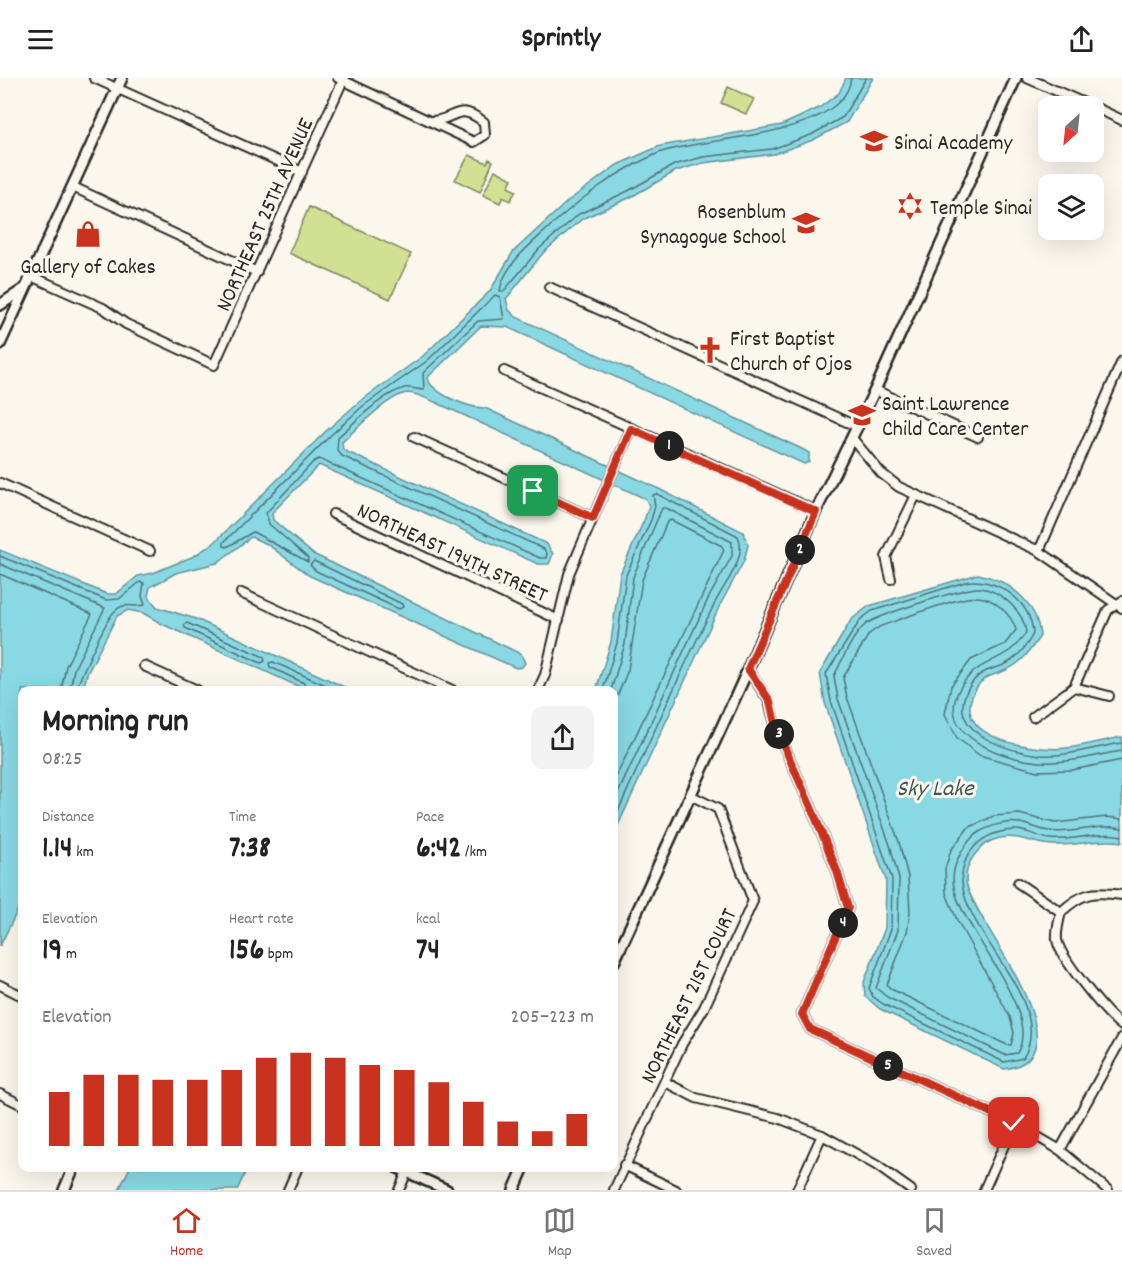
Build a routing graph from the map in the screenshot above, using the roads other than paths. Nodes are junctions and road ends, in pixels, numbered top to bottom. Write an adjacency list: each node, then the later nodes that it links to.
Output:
1 (94, 78): 6 (street)
2 (122, 78): 6 (street)
3 (1016, 78): 21 (street)
4 (1027, 78): 7 (street)
5 (342, 79): 10 (street); 11 (street, NORTHEAST 25TH AVENUE)
6 (117, 89): 11 (street); 12 (street)
7 (1067, 96)
8 (1104, 112): 9 (street)
9 (1122, 120)
10 (432, 121): 10 (street)
11 (302, 172): 13 (street, NORTHEAST 25TH AVENUE)
12 (73, 187): 13 (street); 14 (street)
13 (257, 272): 14 (street, NORTHEAST 25TH AVENUE)
14 (31, 276): 15 (street)
15 (26, 287): 17 (street); 18 (street)
16 (549, 287): 22 (street)
17 (0, 304)
18 (0, 344)
19 (1122, 361): 33 (street)
20 (504, 371): 23 (street)
21 (875, 390): 22 (street); 25 (street)
22 (858, 427): 26 (street)
23 (631, 429): 29 (street); 31 (street)
24 (414, 437): 31 (street)
25 (978, 437)
26 (852, 438): 28 (street); 29 (street)
27 (0, 483): 32 (street)
28 (916, 495): 33 (street); 34 (street)
29 (816, 512): 39 (street)
30 (333, 514): 37 (street, NORTHEAST 194TH STREET)
31 (593, 518): 37 (street)
32 (150, 551)
33 (1039, 551): 36 (street)
34 (891, 579)
35 (241, 593): 41 (street)
36 (1120, 604): 43 (street)
37 (559, 620): 42 (street)
38 (144, 666): 40 (street)
39 (748, 669): 46 (street); 58 (street)
40 (188, 686)
41 (443, 686)
42 (540, 686)
43 (1074, 687): 44 (street); 45 (street)
44 (1109, 696)
45 (1033, 717)
46 (690, 795): 50 (street); 55 (street, NORTHEAST 21ST COURT)
47 (1018, 883): 49 (street)
48 (1122, 895): 49 (street)
49 (1061, 912): 53 (street)
50 (618, 953)
51 (0, 985): 52 (street)
52 (18, 994)
53 (1122, 1026)
54 (1122, 1038): 60 (street)
55 (665, 1082): 59 (street); 61 (street, NORTHEAST 21ST COURT)
56 (0, 1094): 57 (street)
57 (18, 1102)
58 (1014, 1123): 60 (street); 75 (street)
59 (822, 1135): 73 (street); 74 (street)
60 (1060, 1150): 76 (street)
61 (624, 1166): 71 (street, NORTHEAST 21ST COURT); 72 (street)
62 (72, 1172): 66 (street)
63 (296, 1172): 67 (street)
64 (407, 1172): 68 (street); 69 (street)
65 (522, 1172): 70 (street)
66 (64, 1190)
67 (288, 1190)
68 (399, 1190)
69 (447, 1190)
70 (514, 1190)
71 (614, 1190)
72 (676, 1190)
73 (797, 1190)
74 (911, 1190)
75 (984, 1190)
76 (1108, 1190)

